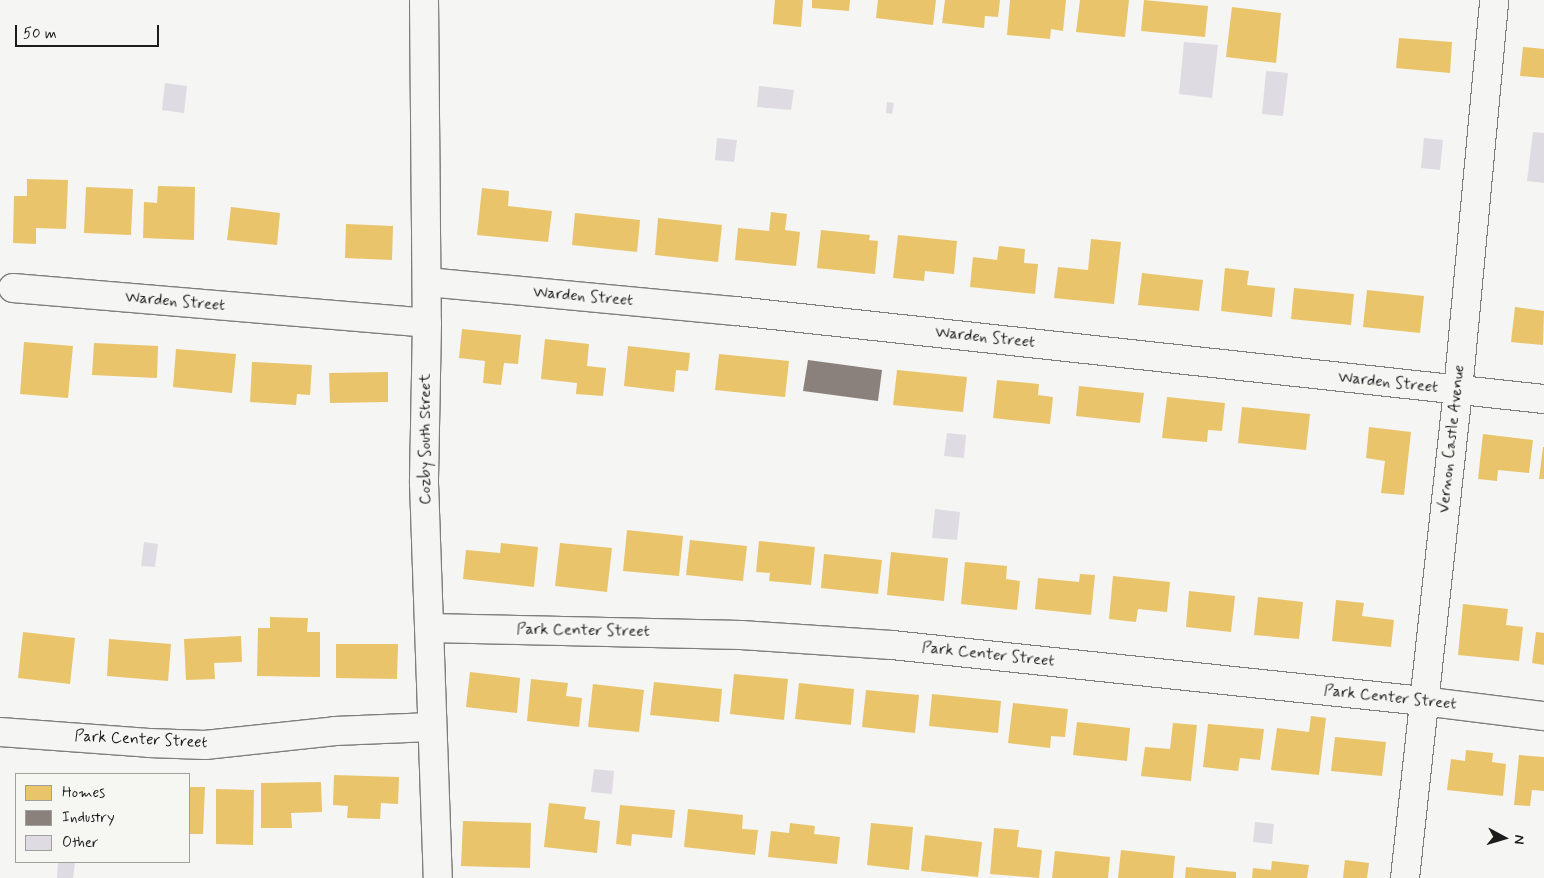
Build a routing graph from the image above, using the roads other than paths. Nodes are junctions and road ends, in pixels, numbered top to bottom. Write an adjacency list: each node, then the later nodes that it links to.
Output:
1 (424, 0): 3 (street, Cozby South Street)
2 (1494, 0): 6 (street, Vernon Castle Avenue)
3 (426, 282): 5 (street, Cozby South Street); 6 (street, Warden Street)
4 (13, 288): 5 (street, Warden Street)
5 (427, 323): 8 (street, Cozby South Street)
6 (1458, 391): 7 (street, Warden Street); 9 (street, Vernon Castle Avenue)
7 (1544, 399)
8 (429, 628): 9 (street, Park Center Street); 11 (street, Cozby South Street)
9 (1424, 701): 10 (street, Park Center Street); 14 (street, Vernon Castle Avenue)
10 (1544, 716)
11 (432, 727): 12 (street, Park Center Street); 13 (street, Cozby South Street)
12 (0, 732)
13 (438, 878)
14 (1405, 878)

